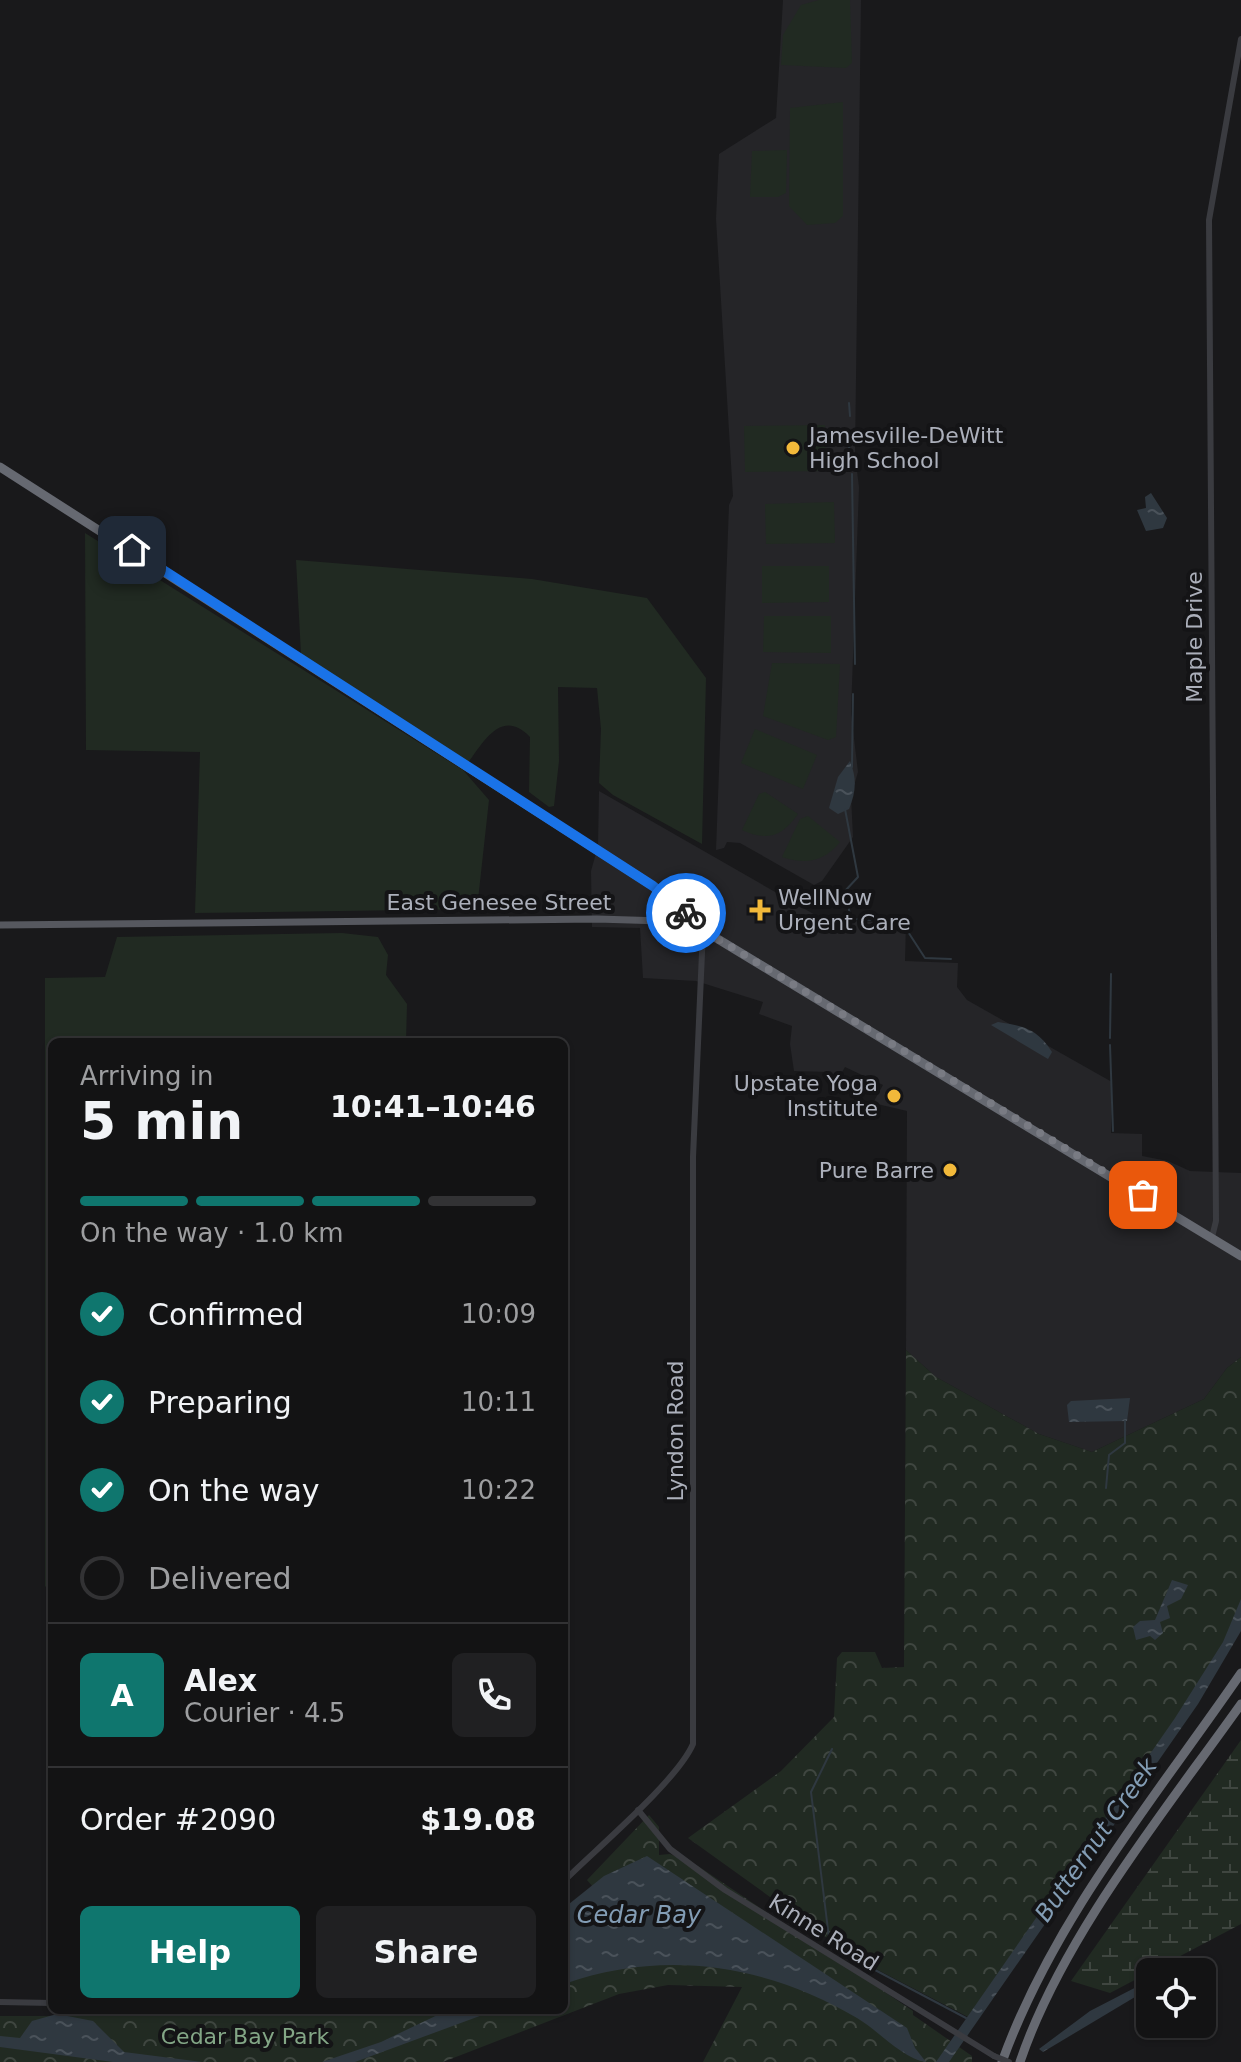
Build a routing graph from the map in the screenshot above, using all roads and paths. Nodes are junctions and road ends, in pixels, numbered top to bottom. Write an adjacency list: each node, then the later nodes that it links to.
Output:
1 (1241, 39): 5 (street, Maple Drive)
2 (0, 467): 4 (highway)
3 (0, 925): 4 (main road, East Genesee Street)
4 (703, 930): 5 (highway, East Genesee Street); 9 (street, Lyndon Road)
5 (1212, 1237): 6 (highway, East Genesee Street)
6 (1241, 1256)
7 (1241, 1673): 13 (highway)
8 (1241, 1704): 15 (highway)
9 (638, 1810): 10 (street, Lyndon Road); 13 (street, Kinne Road)
10 (568, 1877)
11 (0, 2002): 12 (street)
12 (48, 2003)
13 (998, 2059): 14 (street, Kinne Road, bridge)
14 (1009, 2062)
15 (1020, 2062)

